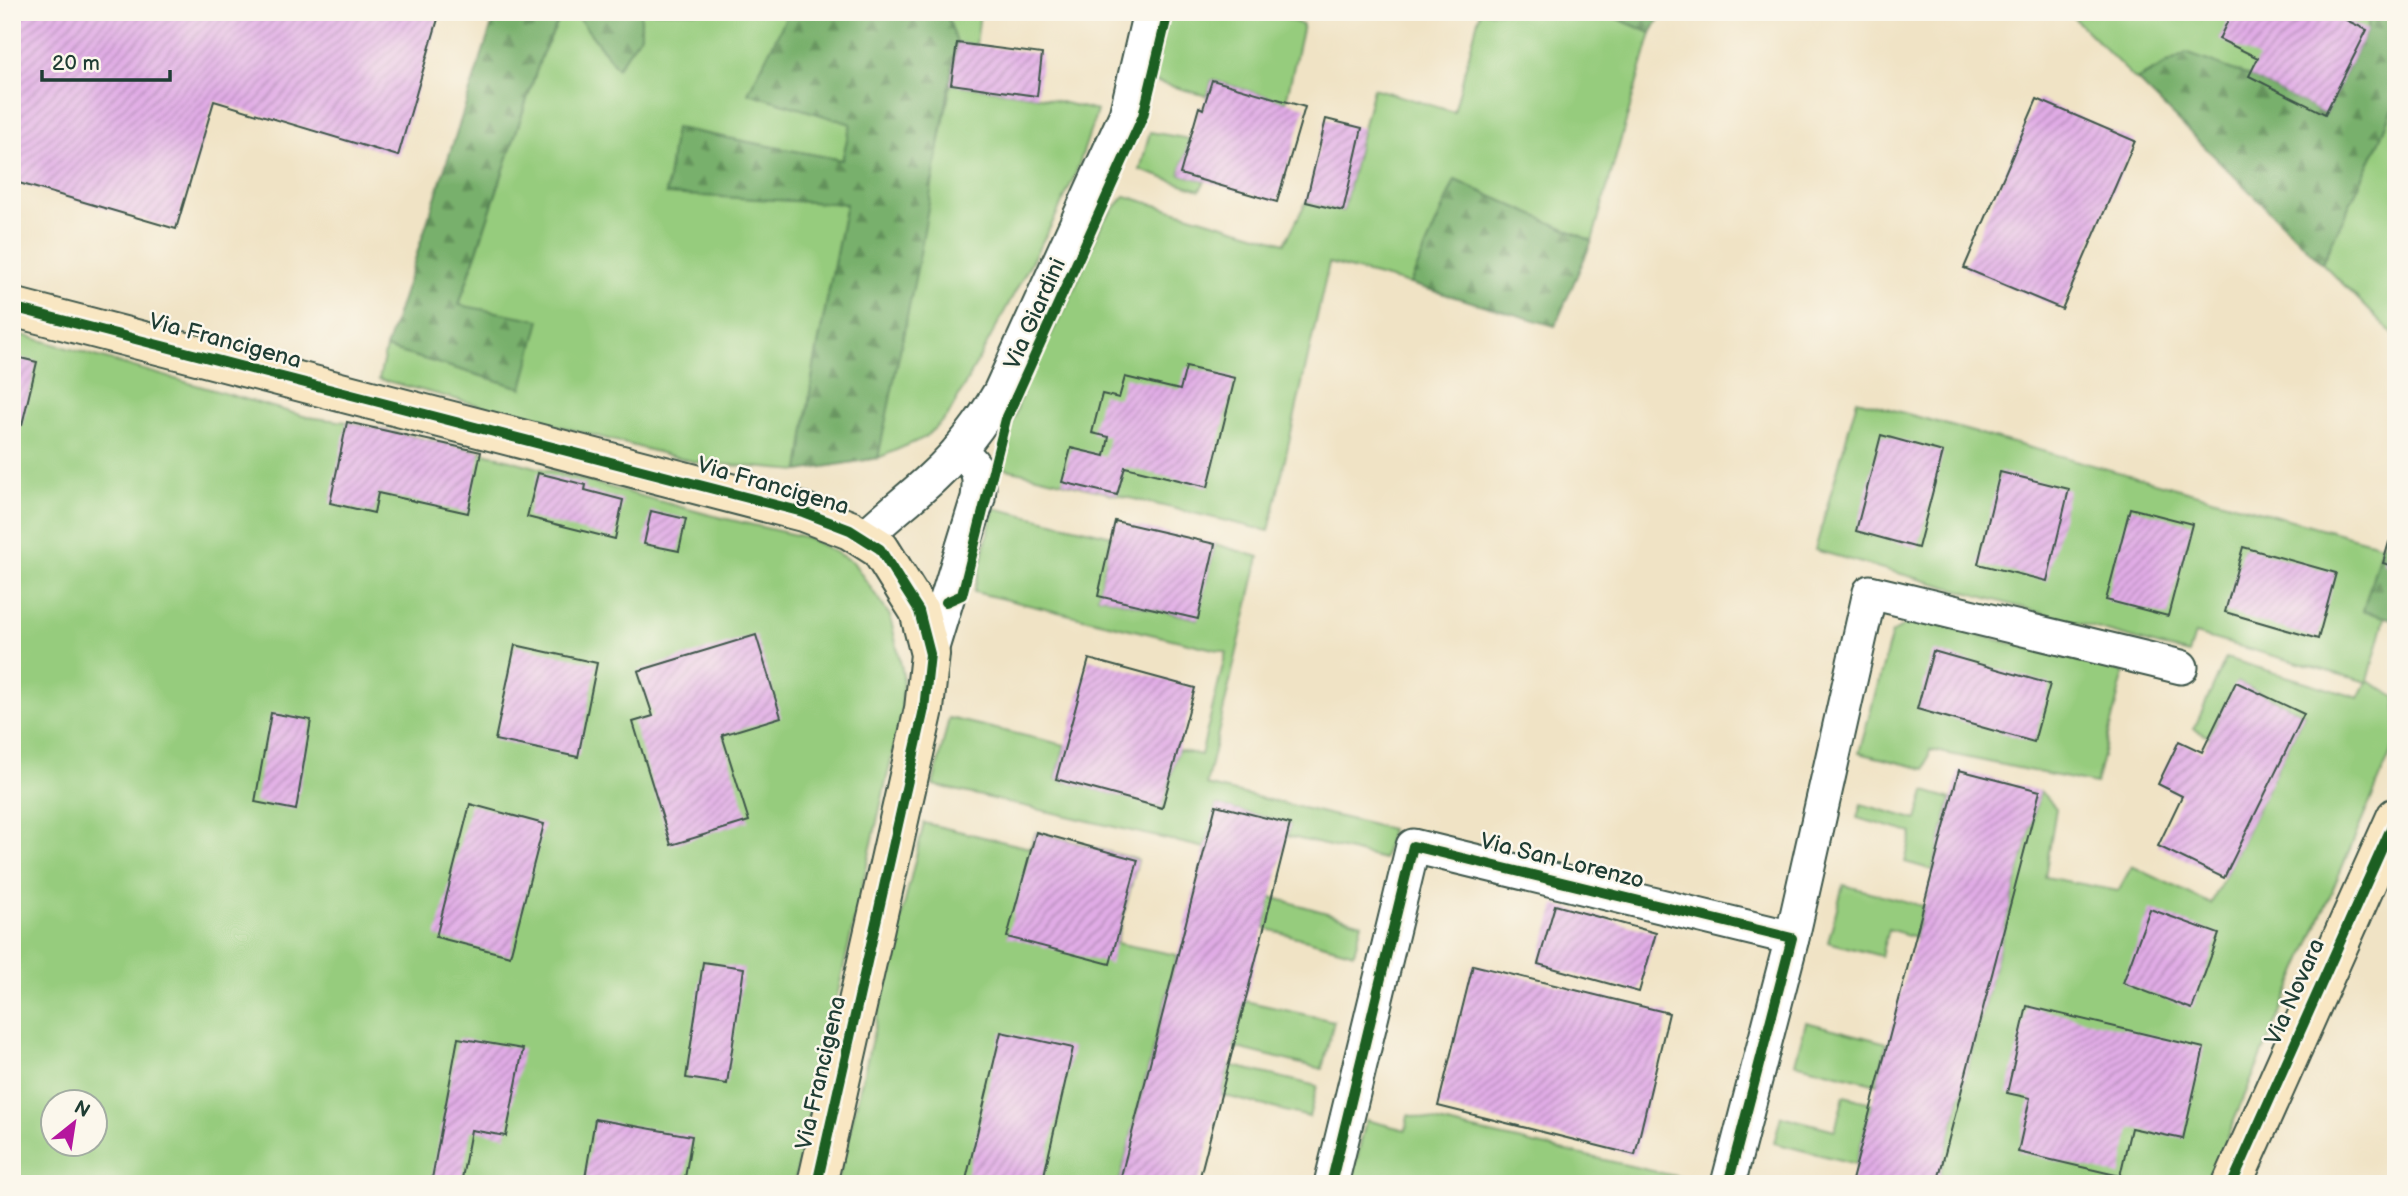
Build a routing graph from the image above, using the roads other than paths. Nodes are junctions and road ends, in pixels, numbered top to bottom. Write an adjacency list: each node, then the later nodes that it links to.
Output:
1 (1150, 12): 3 (street, Via Giardini)
2 (12, 307): 4 (street, Via Francigena)
3 (959, 450): 4 (street, Via Giardini); 5 (street)
4 (864, 538): 5 (street, Via Francigena)
5 (930, 654): 9 (street, Via Francigena)
6 (2181, 667): 8 (street)
7 (2396, 817): 12 (street, Via Novara)
8 (1792, 938): 10 (street, Via San Lorenzo); 11 (street)
9 (817, 1184)
10 (1331, 1184)
11 (1728, 1184)
12 (2232, 1184)

